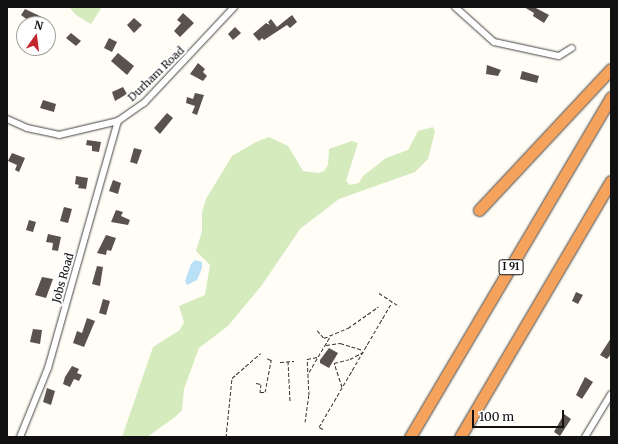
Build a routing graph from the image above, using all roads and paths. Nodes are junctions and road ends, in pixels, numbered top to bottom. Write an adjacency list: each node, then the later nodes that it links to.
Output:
1 (234, 7): 7 (street, Durham Road)
2 (455, 7): 3 (street)
3 (572, 48)
4 (611, 69): 9 (highway)
5 (611, 97): 33 (highway, I 91)
6 (7, 119): 7 (street, Durham Road)
7 (118, 121): 31 (street, Jobs Road)
8 (611, 181): 34 (highway)
9 (479, 210)
10 (379, 293): 11 (path)
11 (392, 302): 12 (path); 17 (path)
12 (399, 306)
13 (378, 307): 15 (path)
14 (317, 330): 15 (path)
15 (331, 335): 16 (path)
16 (325, 345): 17 (path); 19 (path)
17 (364, 351): 26 (path); 26 (path)
18 (261, 353): 32 (path)
19 (318, 357): 24 (path); 24 (path)
20 (266, 358): 25 (path)
21 (294, 361): 23 (path)
22 (280, 362): 23 (path)
23 (288, 362): 28 (path)
24 (309, 372): 29 (path)
25 (256, 383)
26 (342, 387): 30 (path)
27 (611, 394): 35 (street)
28 (290, 401)
29 (305, 422)
30 (323, 429)
31 (20, 437)
32 (226, 437)
33 (410, 437)
34 (460, 437)
35 (585, 437)

